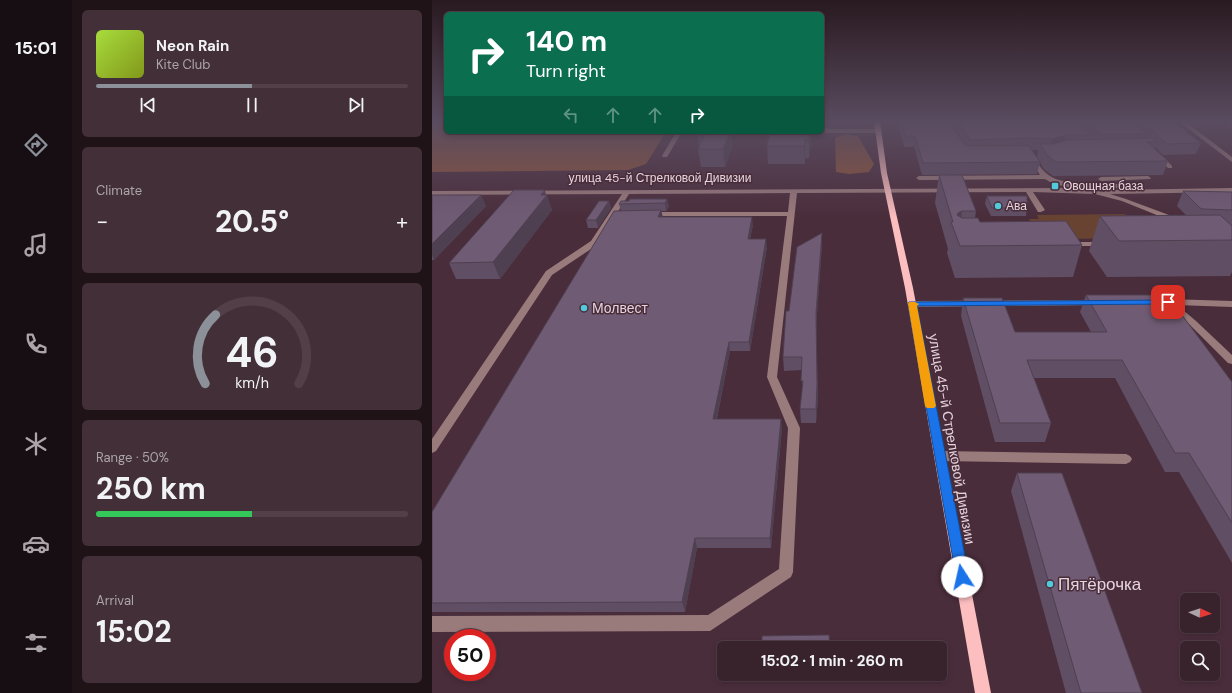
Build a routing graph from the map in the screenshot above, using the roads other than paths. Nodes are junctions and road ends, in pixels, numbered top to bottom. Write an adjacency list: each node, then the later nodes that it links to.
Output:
1 (667, 153): 8 (street)
2 (882, 153): 20 (main road, улица 45-й Стрелковой Дивизии)
3 (1025, 153): 12 (street)
4 (1030, 153): 7 (street)
5 (1156, 153): 10 (street)
6 (1223, 153): 9 (street)
7 (1040, 154)
8 (665, 156)
9 (1232, 160)
10 (1170, 167)
11 (919, 178): 12 (street)
12 (1048, 178): 13 (street); 17 (street)
13 (1148, 178)
14 (1028, 190): 20 (street); 21 (street); 24 (street)
15 (1214, 190): 16 (street); 17 (street); 23 (street)
16 (1232, 190)
17 (1140, 191): 21 (street)
18 (628, 192): 19 (street, улица 45-й Стрелковой Дивизии); 22 (street, улица 45-й Стрелковой Дивизии); 34 (street)
19 (794, 192): 20 (street, улица 45-й Стрелковой Дивизии); 26 (street)
20 (888, 192): 31 (main road, улица 45-й Стрелковой Дивизии)
21 (1095, 192): 27 (street)
22 (432, 193)
23 (1232, 198)
24 (1041, 210)
25 (644, 214): 26 (street)
26 (791, 214): 37 (street)
27 (1183, 223)
28 (1061, 244): 29 (street)
29 (1117, 244)
30 (1106, 303): 31 (street)
31 (912, 304): 35 (main road, улица 45-й Стрелковой Дивизии)
32 (1232, 304): 33 (street)
33 (1232, 361)
34 (432, 448)
35 (940, 456): 36 (street); 38 (main road, улица 45-й Стрелковой Дивизии)
36 (1126, 459)
37 (432, 624)
38 (983, 693)

